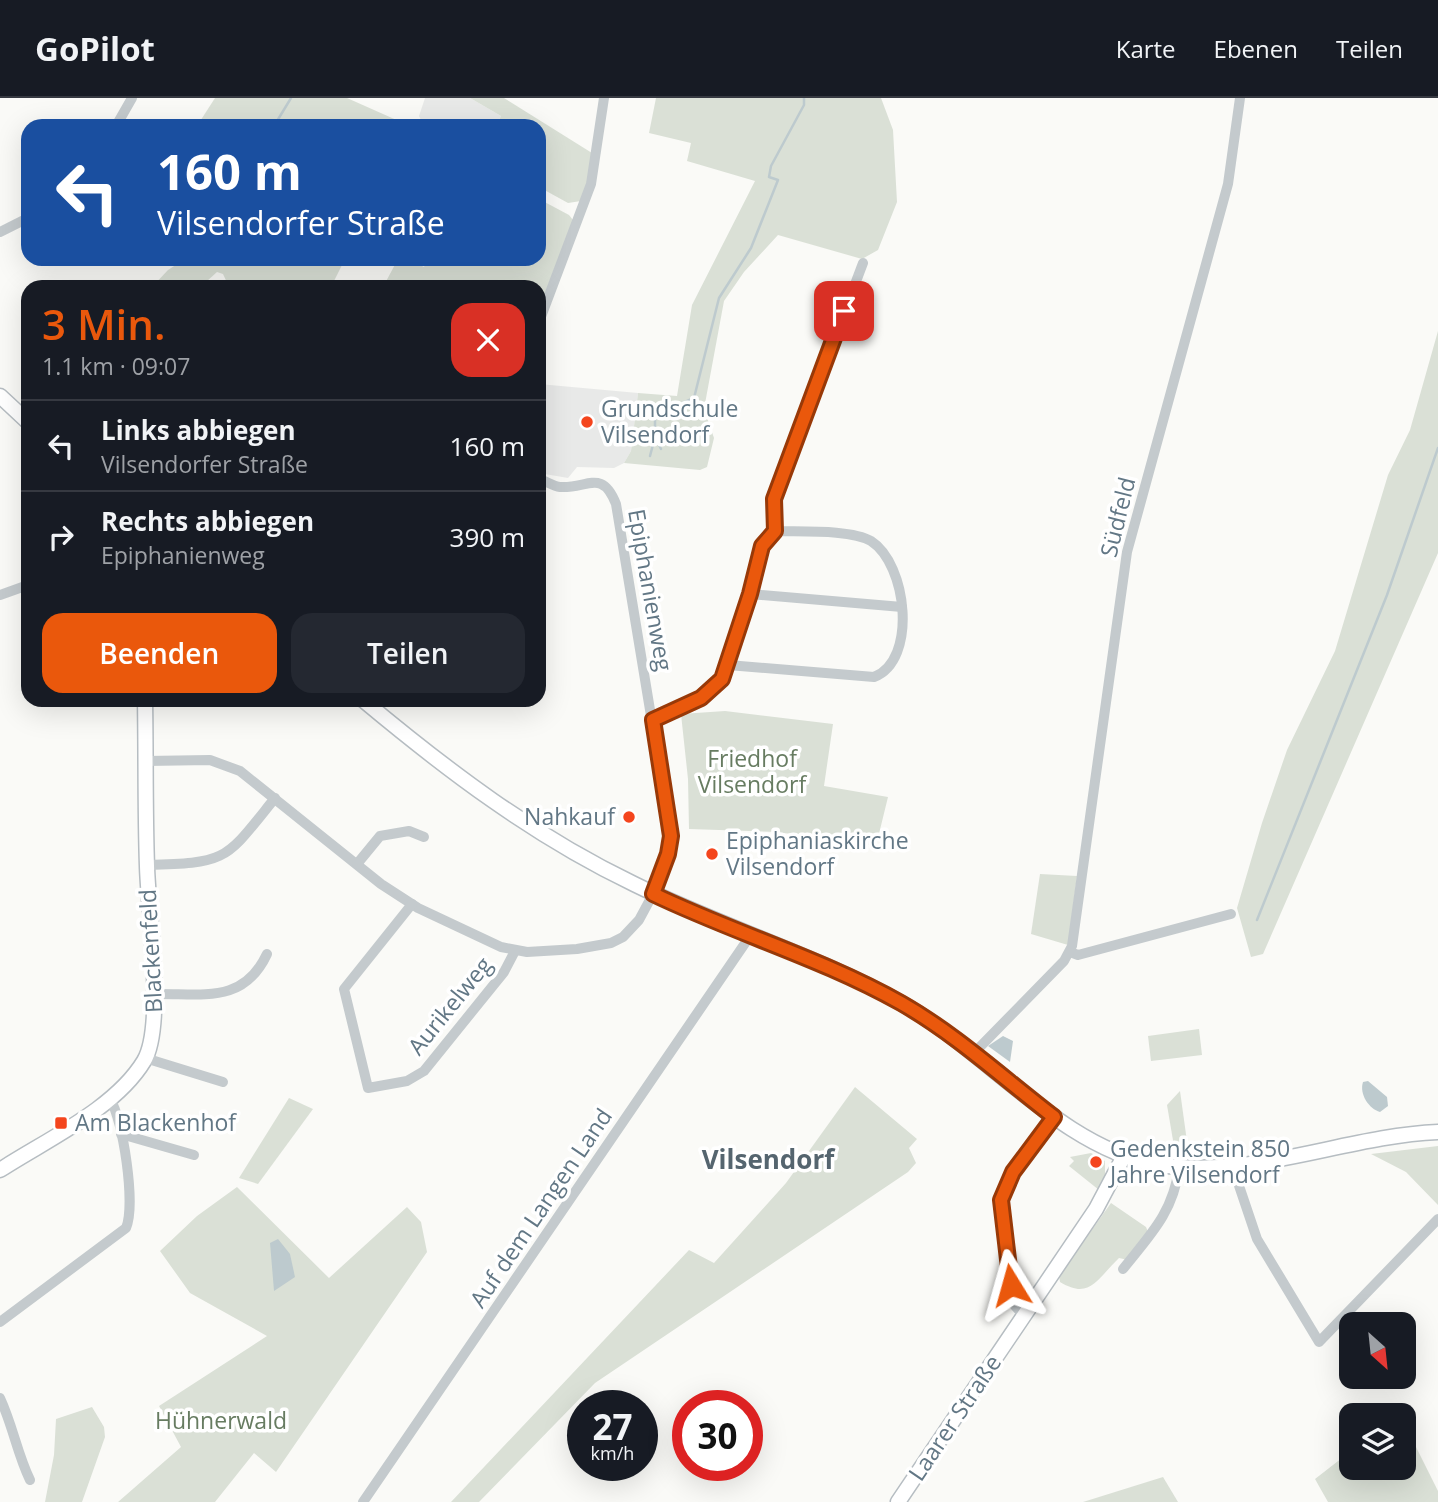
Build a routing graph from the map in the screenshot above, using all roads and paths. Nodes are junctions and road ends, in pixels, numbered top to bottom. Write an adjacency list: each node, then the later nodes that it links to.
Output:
1 (132, 98): 4 (street)
2 (604, 98): 8 (street)
3 (1240, 98): 31 (street, Südfeld)
4 (120, 119)
5 (21, 222): 6 (street)
6 (0, 232)
7 (863, 263): 12 (street)
8 (546, 303)
9 (0, 396): 10 (main road)
10 (21, 416)
11 (546, 482): 20 (street, Epiphanienweg)
12 (775, 531): 14 (street); 16 (street)
13 (21, 588): 15 (street)
14 (750, 594): 16 (street); 17 (street)
15 (0, 595)
16 (902, 607): 17 (street)
17 (728, 665): 20 (street)
18 (145, 707): 21 (main road, Blackenfeld)
19 (372, 707): 26 (main road)
20 (653, 720): 26 (street, Epiphanienweg)
21 (146, 761): 22 (street); 25 (main road, Blackenfeld)
22 (275, 797): 24 (street); 25 (street)
23 (424, 837): 24 (street)
24 (356, 864): 27 (street)
25 (147, 865): 33 (main road, Blackenfeld)
26 (653, 894): 29 (main road); 30 (street, Epiphanienweg)
27 (412, 904): 30 (street); 30 (street, Aurikelweg)
28 (1231, 914): 31 (street)
29 (750, 936): 34 (main road); 52 (street, Auf dem Langen Land)
30 (515, 951)
31 (1070, 952): 34 (street)
32 (267, 954): 33 (street)
33 (154, 994): 35 (main road, Blackenfeld)
34 (975, 1052): 38 (main road)
35 (145, 1058): 36 (street); 37 (main road, Blackenfeld)
36 (223, 1082)
37 (110, 1099): 40 (street); 45 (main road, Blackenfeld)
38 (1054, 1117): 42 (main road); 48 (street)
39 (1438, 1132): 43 (main road)
40 (121, 1134): 41 (street); 49 (street)
41 (194, 1155)
42 (1124, 1156): 44 (main road); 48 (main road, Laarer Straße)
43 (1232, 1165): 44 (main road); 46 (street)
44 (1179, 1168): 47 (street)
45 (0, 1170)
46 (1438, 1219)
47 (1123, 1269)
48 (1024, 1316): 53 (main road, Laarer Straße)
49 (0, 1322)
50 (0, 1398): 51 (street)
51 (30, 1480)
52 (363, 1502)
53 (898, 1502)

